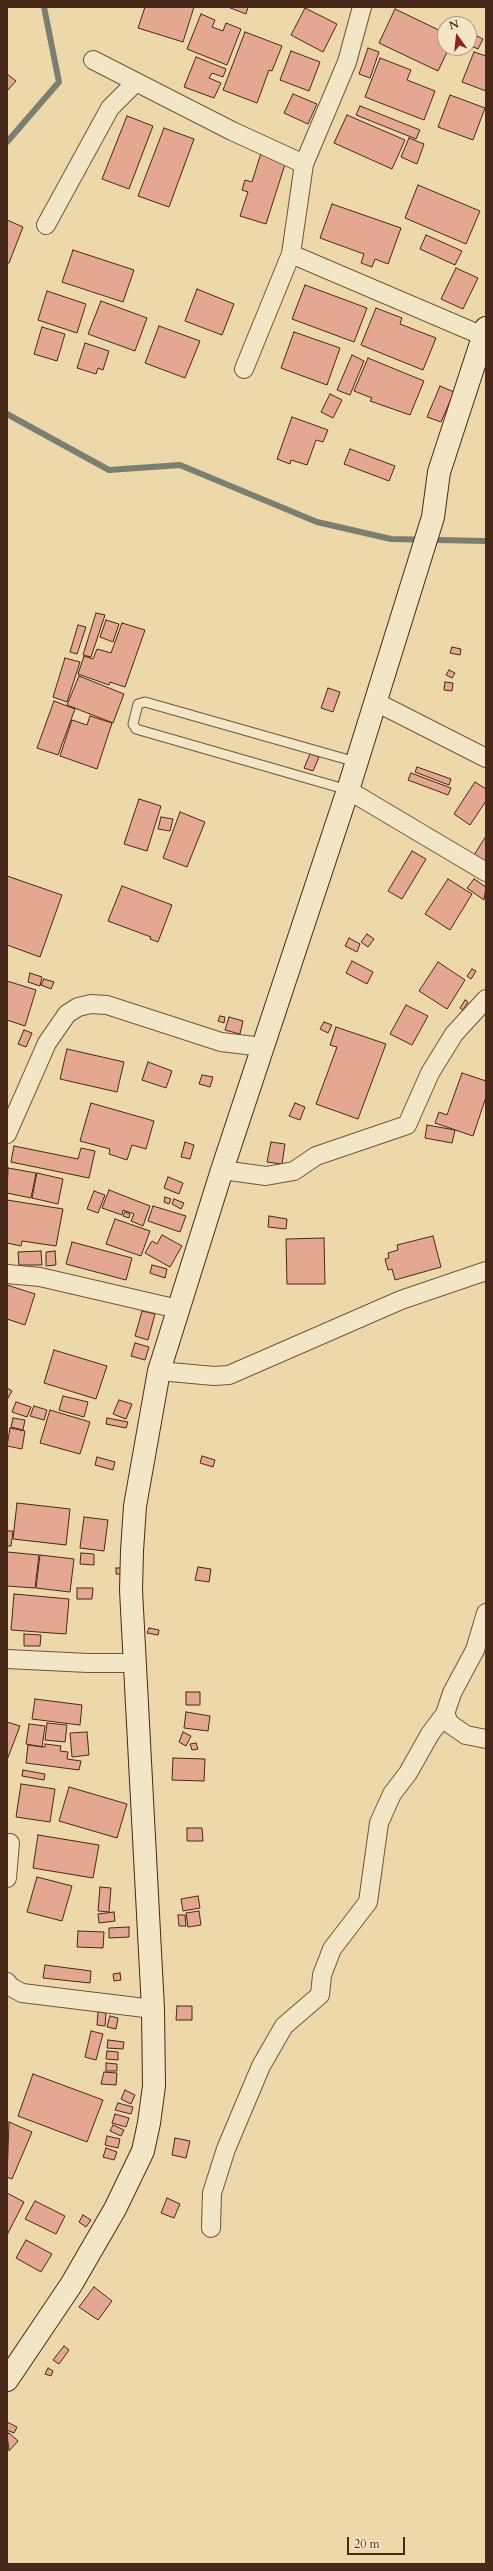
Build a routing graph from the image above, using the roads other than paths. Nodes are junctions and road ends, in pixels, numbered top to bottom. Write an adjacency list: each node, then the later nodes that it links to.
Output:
1 (362, 7): 4 (street)
2 (93, 60): 3 (street)
3 (136, 82): 4 (street); 5 (street)
4 (304, 164): 6 (street)
5 (46, 225)
6 (291, 254): 7 (street); 8 (street)
7 (485, 332): 9 (main road)
8 (244, 369)
9 (374, 701): 10 (street); 11 (main road)
10 (486, 758)
11 (356, 762): 12 (main road); 12 (lane)
12 (348, 790): 13 (street); 15 (main road)
13 (486, 872)
14 (486, 999): 17 (street)
15 (263, 1047): 16 (street); 17 (main road)
16 (7, 1134)
17 (222, 1170): 20 (main road)
18 (486, 1271): 21 (street)
19 (7, 1274): 20 (street)
20 (178, 1309): 21 (main road)
21 (159, 1371): 24 (main road)
22 (486, 1613): 25 (street)
23 (7, 1659): 24 (street)
24 (135, 1663): 31 (main road)
25 (445, 1714): 26 (street); 32 (street)
26 (486, 1739)
27 (10, 1843): 28 (street)
28 (7, 1878)
29 (7, 1982): 30 (street)
30 (15, 1992): 31 (street)
31 (153, 2009): 33 (main road)
32 (211, 2228)
33 (7, 2380)

